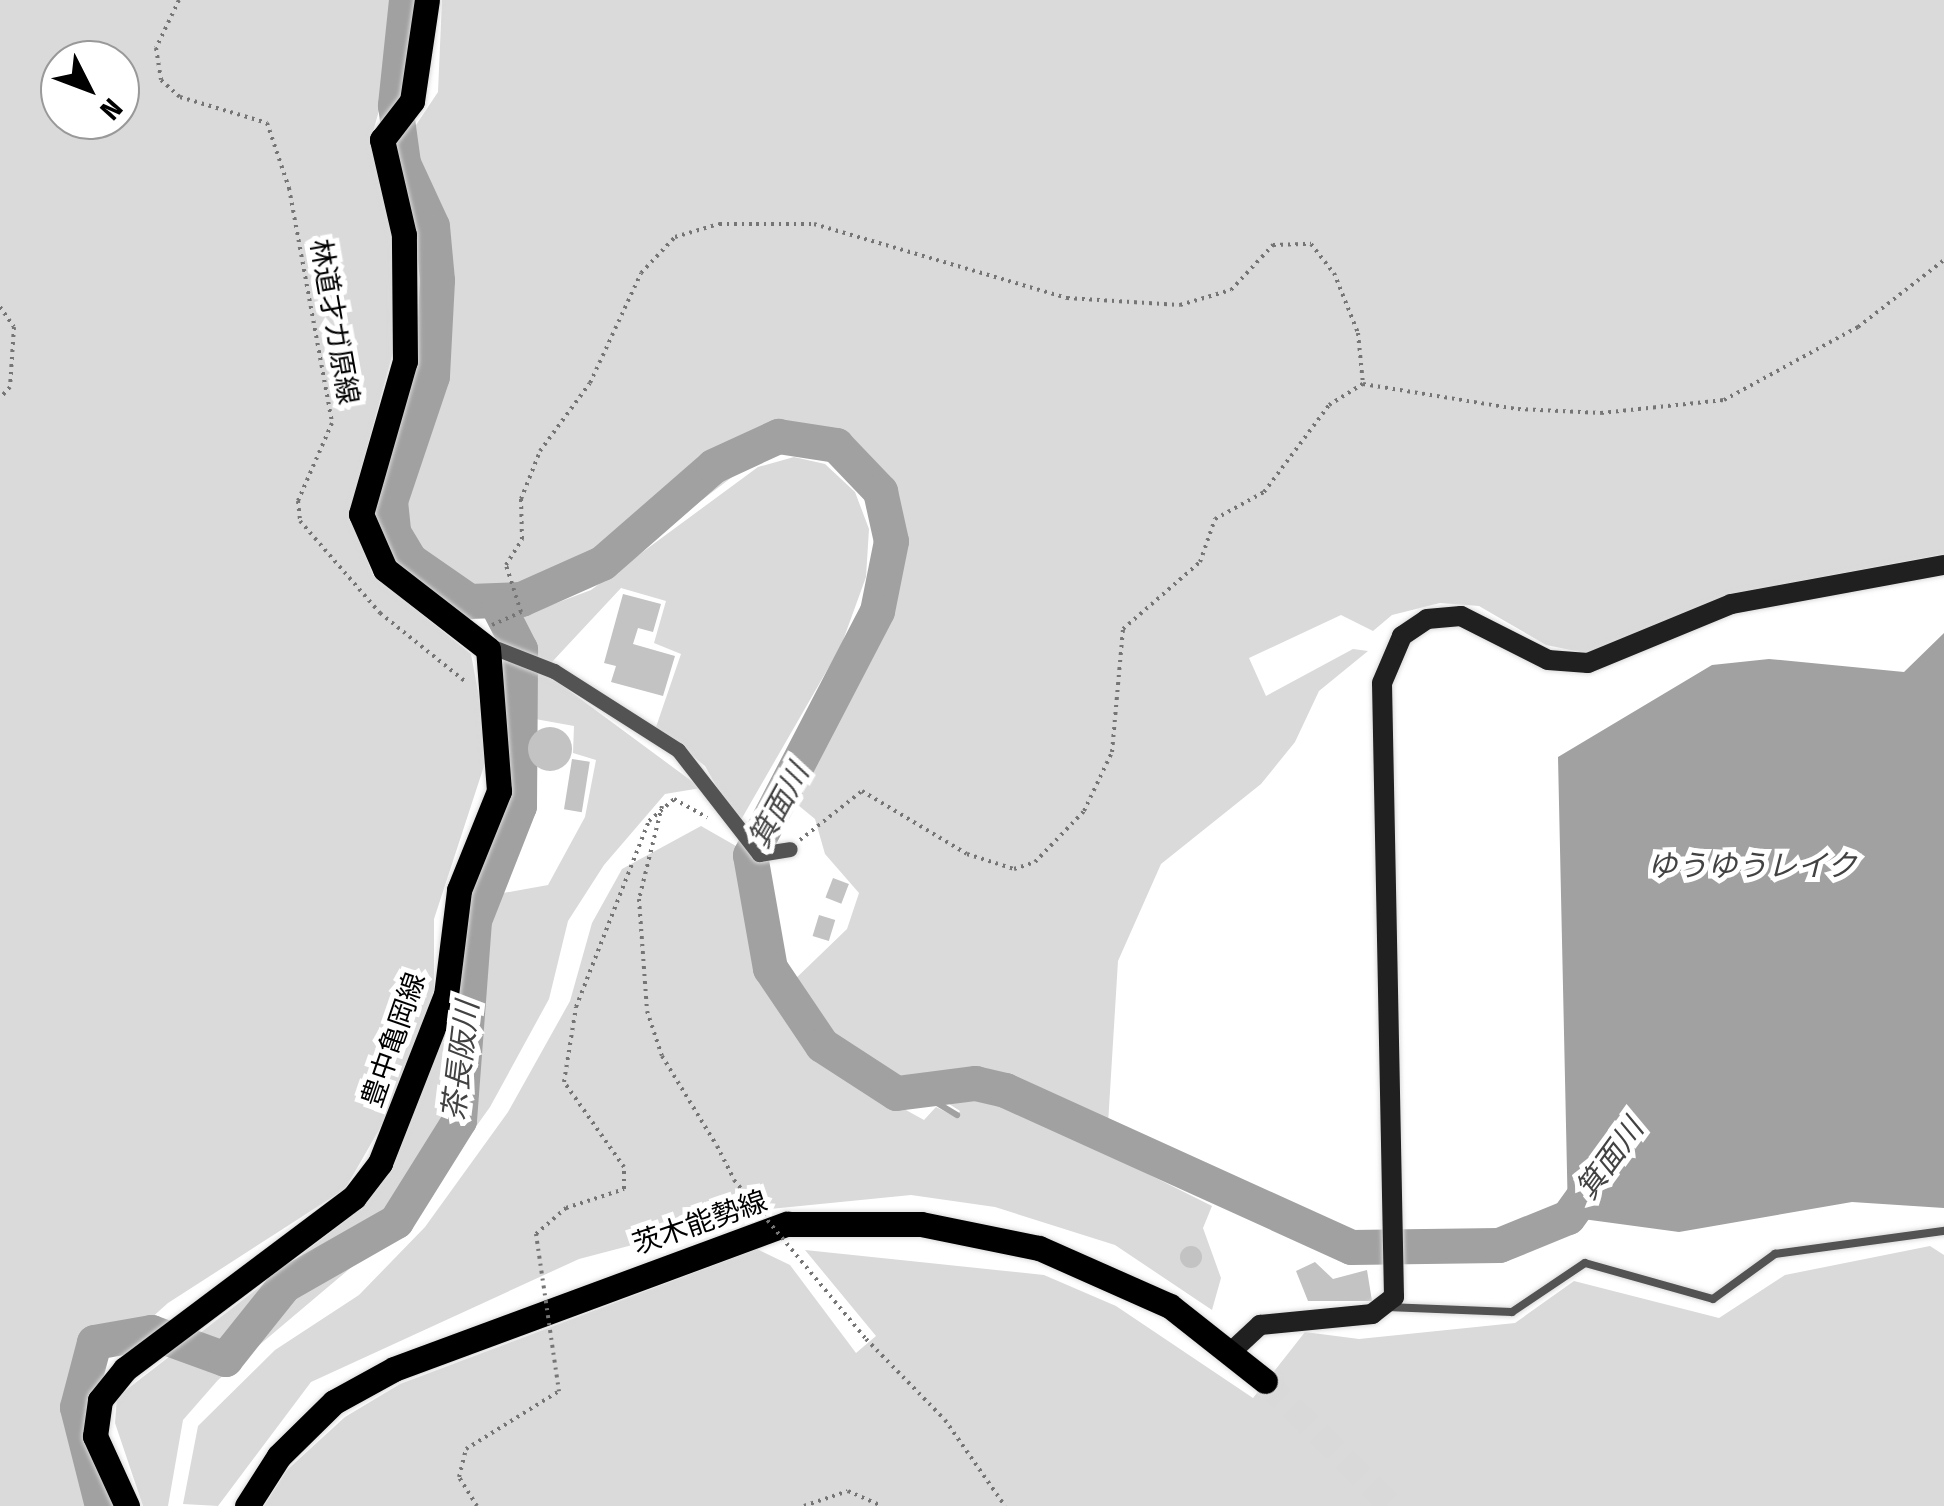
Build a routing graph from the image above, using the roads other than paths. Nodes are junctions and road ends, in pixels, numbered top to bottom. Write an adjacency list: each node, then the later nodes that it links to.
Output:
1 (427, 0): 3 (main road)
2 (1944, 565): 6 (street)
3 (485, 644): 4 (street); 9 (main road, 豊中亀岡線)
4 (790, 849)
5 (1944, 1232): 6 (lane)
6 (1387, 1307): 7 (street)
7 (1227, 1348): 8 (main road, 茨木能勢線); 10 (main road, 茨木能勢線)
8 (1265, 1381)
9 (127, 1506)
10 (247, 1506)

